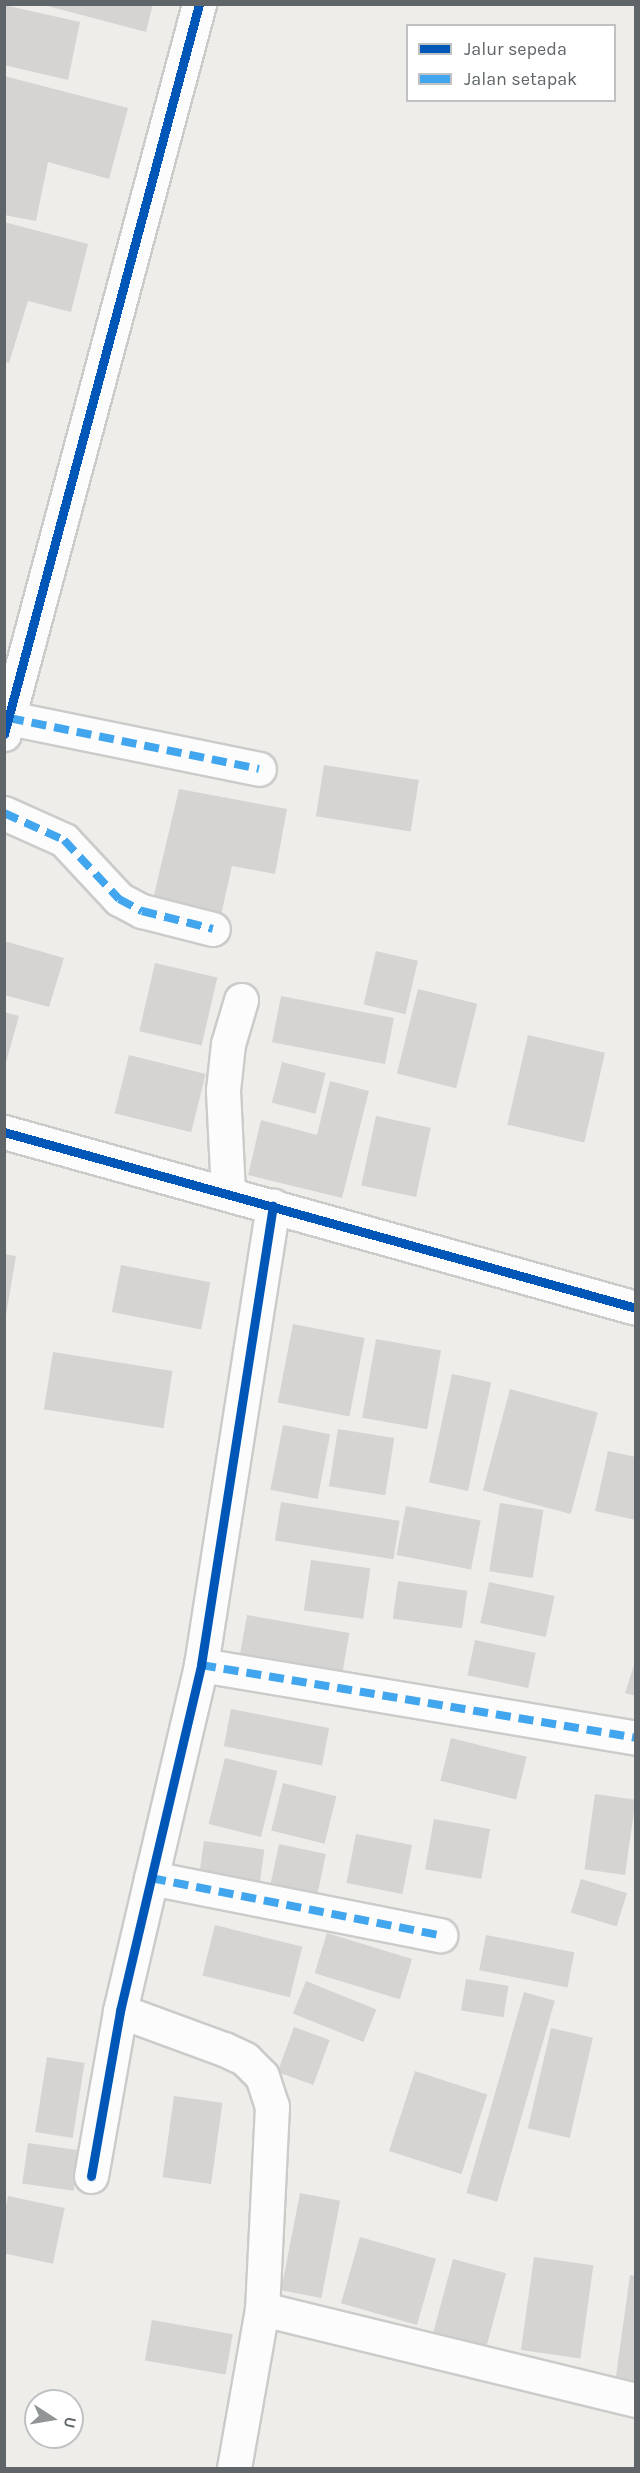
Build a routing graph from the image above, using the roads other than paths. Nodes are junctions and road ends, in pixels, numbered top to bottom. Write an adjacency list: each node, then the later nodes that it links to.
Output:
1 (200, 4): 2 (street)
2 (7, 726): 3 (street)
3 (259, 769)
4 (4, 813): 5 (street)
5 (213, 929)
6 (241, 1000): 8 (street)
7 (4, 1132): 8 (street)
8 (228, 1193): 9 (street)
9 (273, 1206): 10 (street); 11 (street)
10 (636, 1308)
11 (201, 1665): 12 (street); 13 (street)
12 (636, 1738)
13 (151, 1878): 14 (street); 15 (street)
14 (440, 1935)
15 (120, 2011): 16 (street); 17 (street)
16 (91, 2176)
17 (262, 2309): 18 (street); 19 (street)
18 (636, 2400)
19 (234, 2469)

